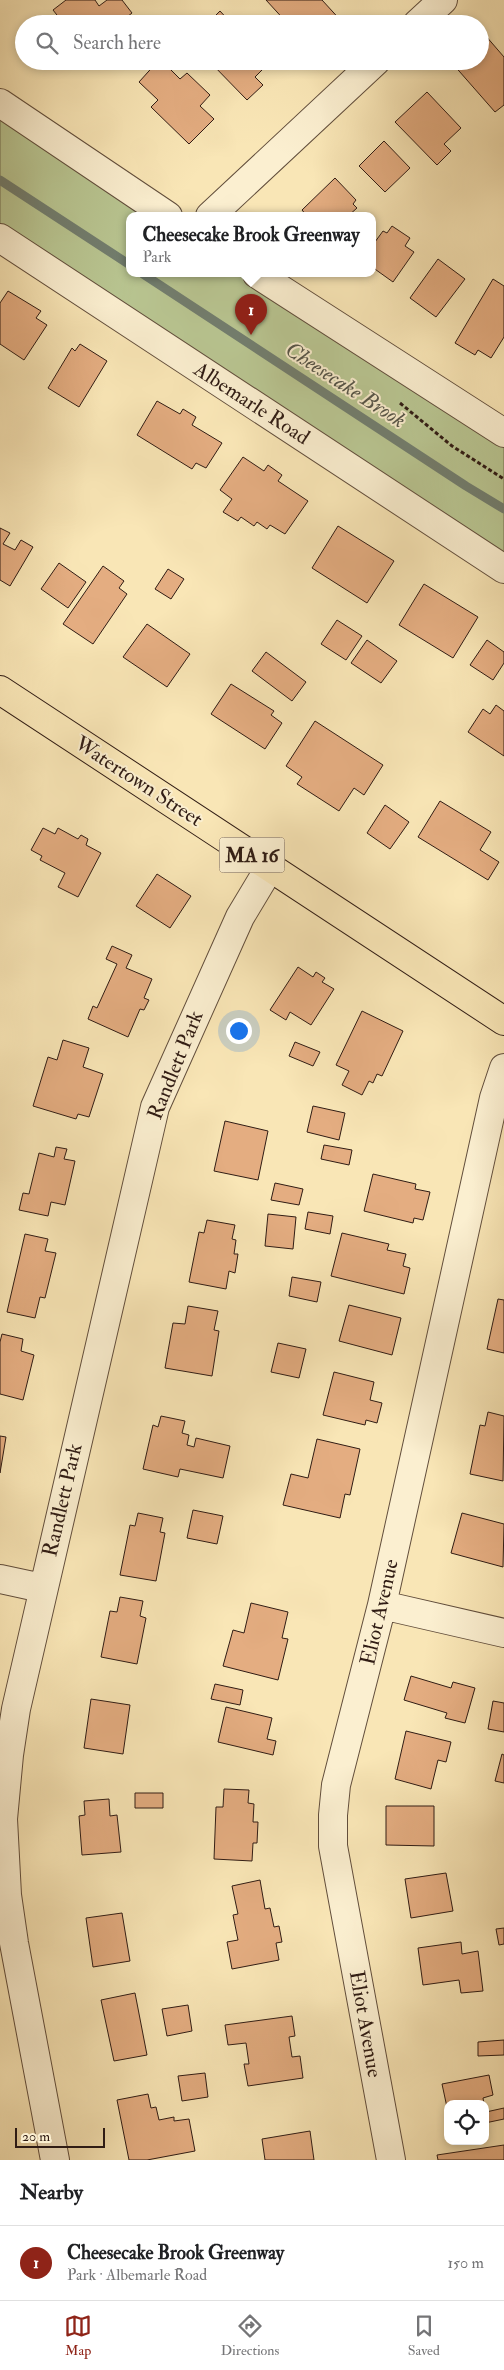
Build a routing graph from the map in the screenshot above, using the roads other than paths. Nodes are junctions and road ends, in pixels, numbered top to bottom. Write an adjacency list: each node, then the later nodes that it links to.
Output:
1 (443, 0): 2 (street)
2 (427, 15)
3 (366, 70): 6 (street)
4 (0, 103): 5 (street)
5 (162, 212)
6 (214, 212)
7 (0, 238): 10 (street, Albemarle Road)
8 (262, 277): 9 (street)
9 (504, 432)
10 (504, 569)
11 (0, 690): 12 (main road, Watertown Street / MA 16)
12 (270, 867): 13 (main road, Watertown Street / MA 16); 16 (street, Randlett Park)
13 (501, 1013)
14 (504, 1068): 17 (street, Eliot Avenue)
15 (0, 1579): 16 (street)
16 (42, 1588): 19 (street, Randlett Park)
17 (382, 1605): 18 (street); 20 (street, Eliot Avenue)
18 (504, 1633)
19 (55, 2160)
20 (390, 2160)

